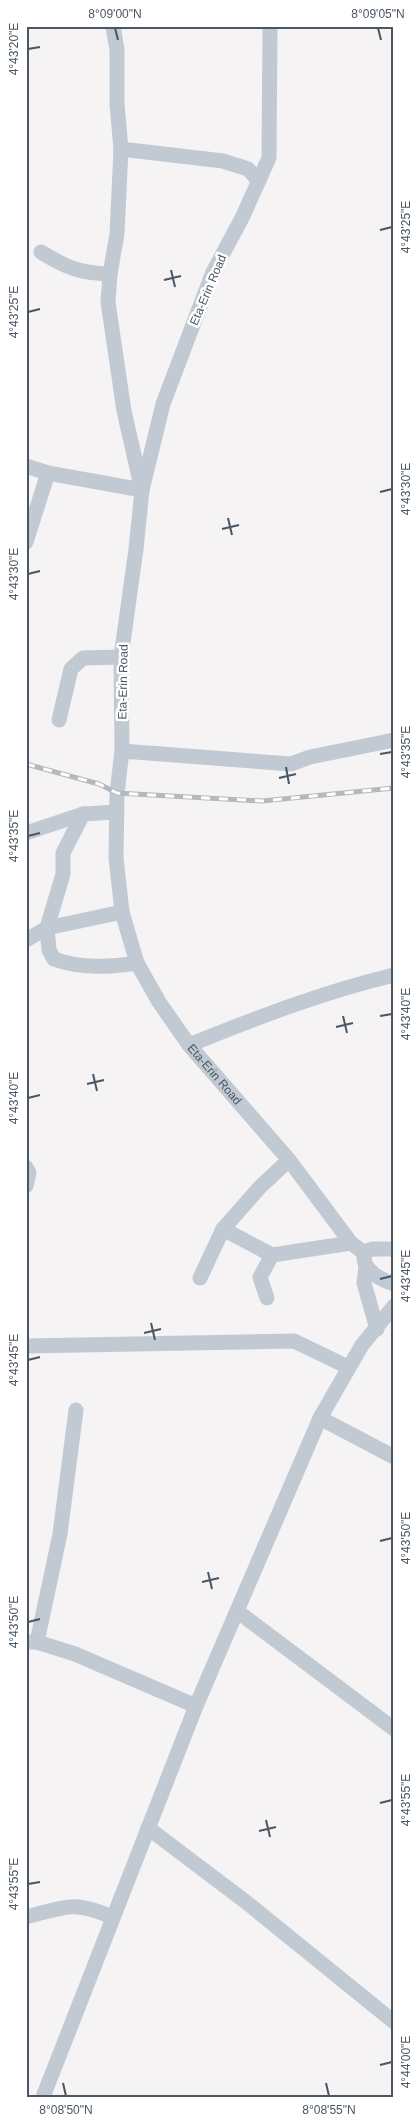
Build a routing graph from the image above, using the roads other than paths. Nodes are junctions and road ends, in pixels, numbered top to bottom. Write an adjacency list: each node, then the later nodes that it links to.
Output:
1 (113, 26): 3 (street)
2 (270, 26): 4 (street, Eta-Erin Road)
3 (121, 148): 4 (street); 6 (street)
4 (259, 181): 9 (street, Eta-Erin Road)
5 (41, 252): 6 (street)
6 (110, 274): 9 (street)
7 (26, 466): 8 (street)
8 (48, 473): 9 (street); 10 (street)
9 (142, 490): 11 (street, Eta-Erin Road)
10 (26, 542)
11 (121, 657): 12 (street); 14 (street, Eta-Erin Road)
12 (59, 720)
13 (394, 740): 14 (street)
14 (122, 751): 15 (street, Eta-Erin Road)
15 (117, 812): 16 (street); 18 (street, Eta-Erin Road)
16 (83, 814): 17 (street); 19 (street)
17 (26, 833)
18 (122, 912): 19 (street); 21 (street, Eta-Erin Road)
19 (47, 928): 20 (street); 21 (street)
20 (26, 940)
21 (137, 963): 23 (street, Eta-Erin Road)
22 (394, 975): 23 (street)
23 (189, 1045): 24 (street, Eta-Erin Road)
24 (289, 1160): 27 (street); 29 (street, Eta-Erin Road)
25 (26, 1167): 26 (street)
26 (26, 1186)
27 (223, 1229): 30 (street); 31 (street)
28 (392, 1251): 29 (street)
29 (360, 1254): 30 (street); 32 (street, Eta-Erin Road); 35 (street)
30 (272, 1256): 33 (street)
31 (200, 1278)
32 (394, 1284)
33 (267, 1298)
34 (394, 1306): 35 (street)
35 (377, 1328): 37 (street)
36 (26, 1346): 37 (street)
37 (348, 1367): 39 (street)
38 (76, 1410): 42 (street)
39 (320, 1418): 40 (street); 41 (street)
40 (394, 1457)
41 (237, 1611): 43 (street); 44 (street)
42 (32, 1642): 43 (street)
43 (196, 1706): 45 (street)
44 (394, 1729)
45 (148, 1828): 47 (street); 48 (street)
46 (26, 1917): 47 (street)
47 (112, 1917): 49 (street)
48 (394, 2022)
49 (43, 2097)

